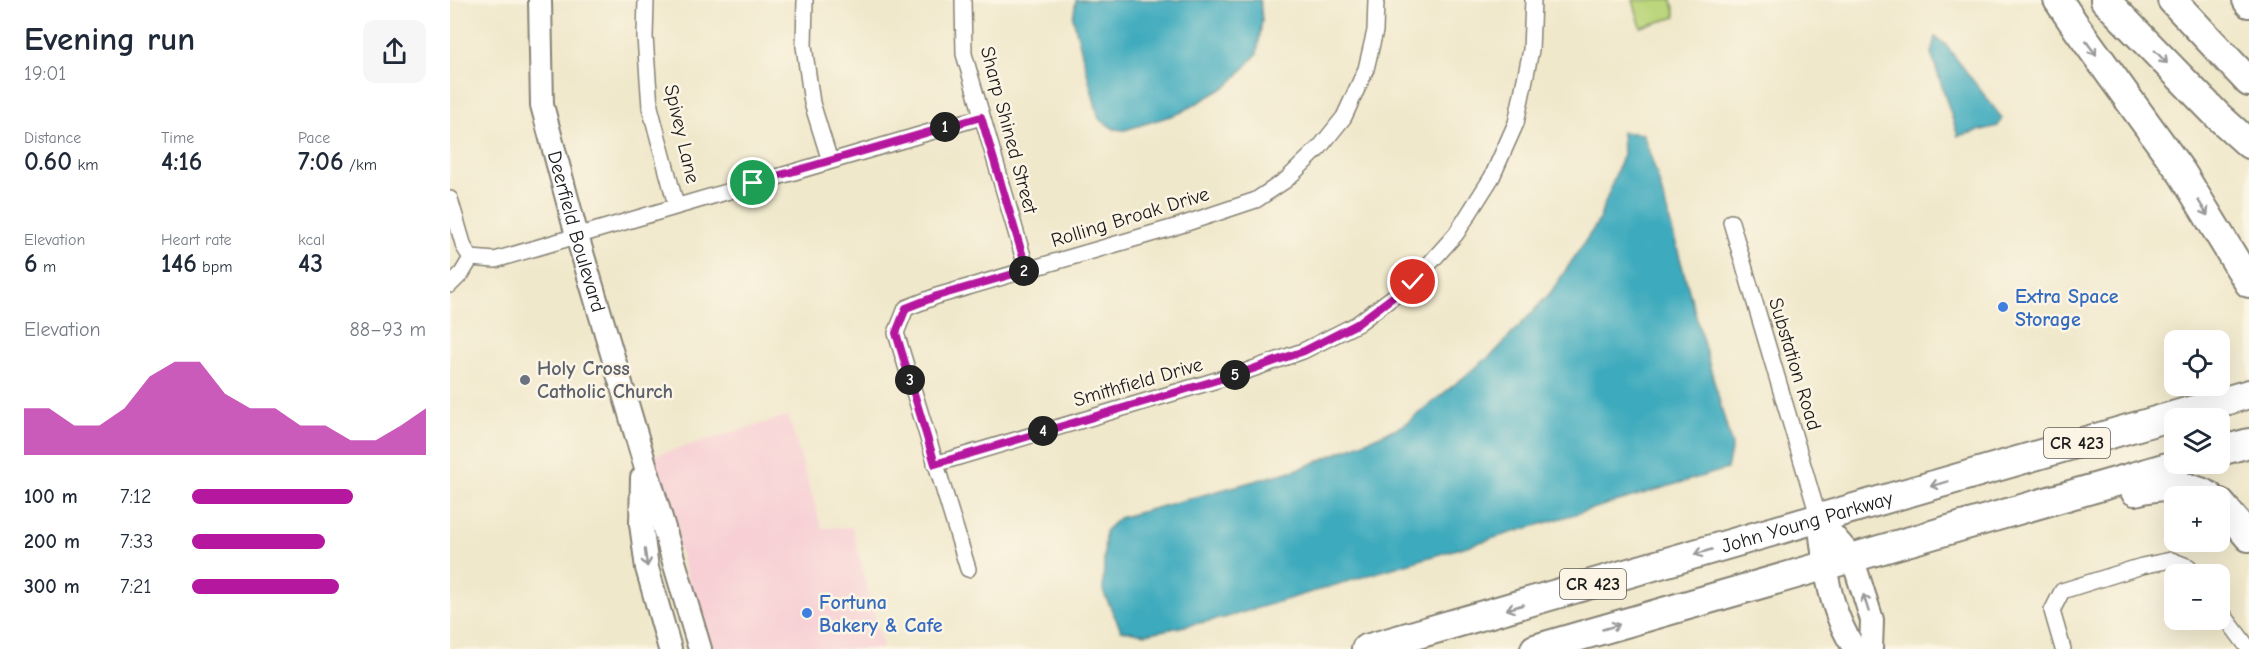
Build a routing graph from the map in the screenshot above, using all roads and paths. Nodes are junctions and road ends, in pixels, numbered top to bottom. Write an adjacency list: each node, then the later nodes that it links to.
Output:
1 (540, 0): 17 (street, Deerfield Boulevard)
2 (646, 0): 15 (street, Spivey Lane)
3 (805, 0): 13 (street)
4 (963, 0): 11 (street, Sharp Shined Street)
5 (1376, 0): 19 (street, Rolling Broak Drive)
6 (1533, 0): 26 (street, Smithfield Drive)
7 (2058, 0): 20 (highway, one-way to 20)
8 (2105, 0): 12 (highway, one-way to 12)
9 (2172, 0): 10 (highway)
10 (2249, 82)
11 (981, 117): 13 (street); 19 (street, Sharp Shined Street)
12 (2249, 144)
13 (830, 161): 15 (street)
14 (450, 199): 18 (street)
15 (676, 205): 17 (street)
16 (1731, 222): 30 (street, Substation Road)
17 (577, 236): 18 (street); 25 (street, Deerfield Boulevard)
18 (471, 258): 21 (street)
19 (1027, 270): 26 (street, Rolling Broak Drive)
20 (2249, 283)
21 (450, 285)
22 (2248, 393): 30 (highway, John Young Parkway / CR 423, one-way to 30)
23 (2249, 443): 24 (highway)
24 (2230, 448)
25 (641, 456): 38 (street, Deerfield Boulevard, one-way to 38); 39 (street, Deerfield Boulevard)
26 (935, 464): 36 (street)
27 (2164, 468): 31 (highway, CR 423)
28 (2164, 486): 31 (highway)
29 (2230, 515): 32 (highway)
30 (1819, 519): 33 (street); 35 (street); 40 (highway, John Young Parkway / CR 423, one-way to 40)
31 (1923, 537): 33 (highway, CR 423)
32 (2249, 537)
33 (1852, 557): 35 (highway, CR 423); 43 (street, one-way to 33)
34 (2181, 564): 44 (street)
35 (1824, 566): 41 (highway, CR 423, one-way to 35); 42 (street)
36 (968, 569)
37 (2230, 623): 45 (street)
38 (670, 649)
39 (700, 649)
40 (1366, 649)
41 (1535, 649)
42 (1855, 649)
43 (1871, 649)
44 (2063, 649)
45 (2249, 649)

